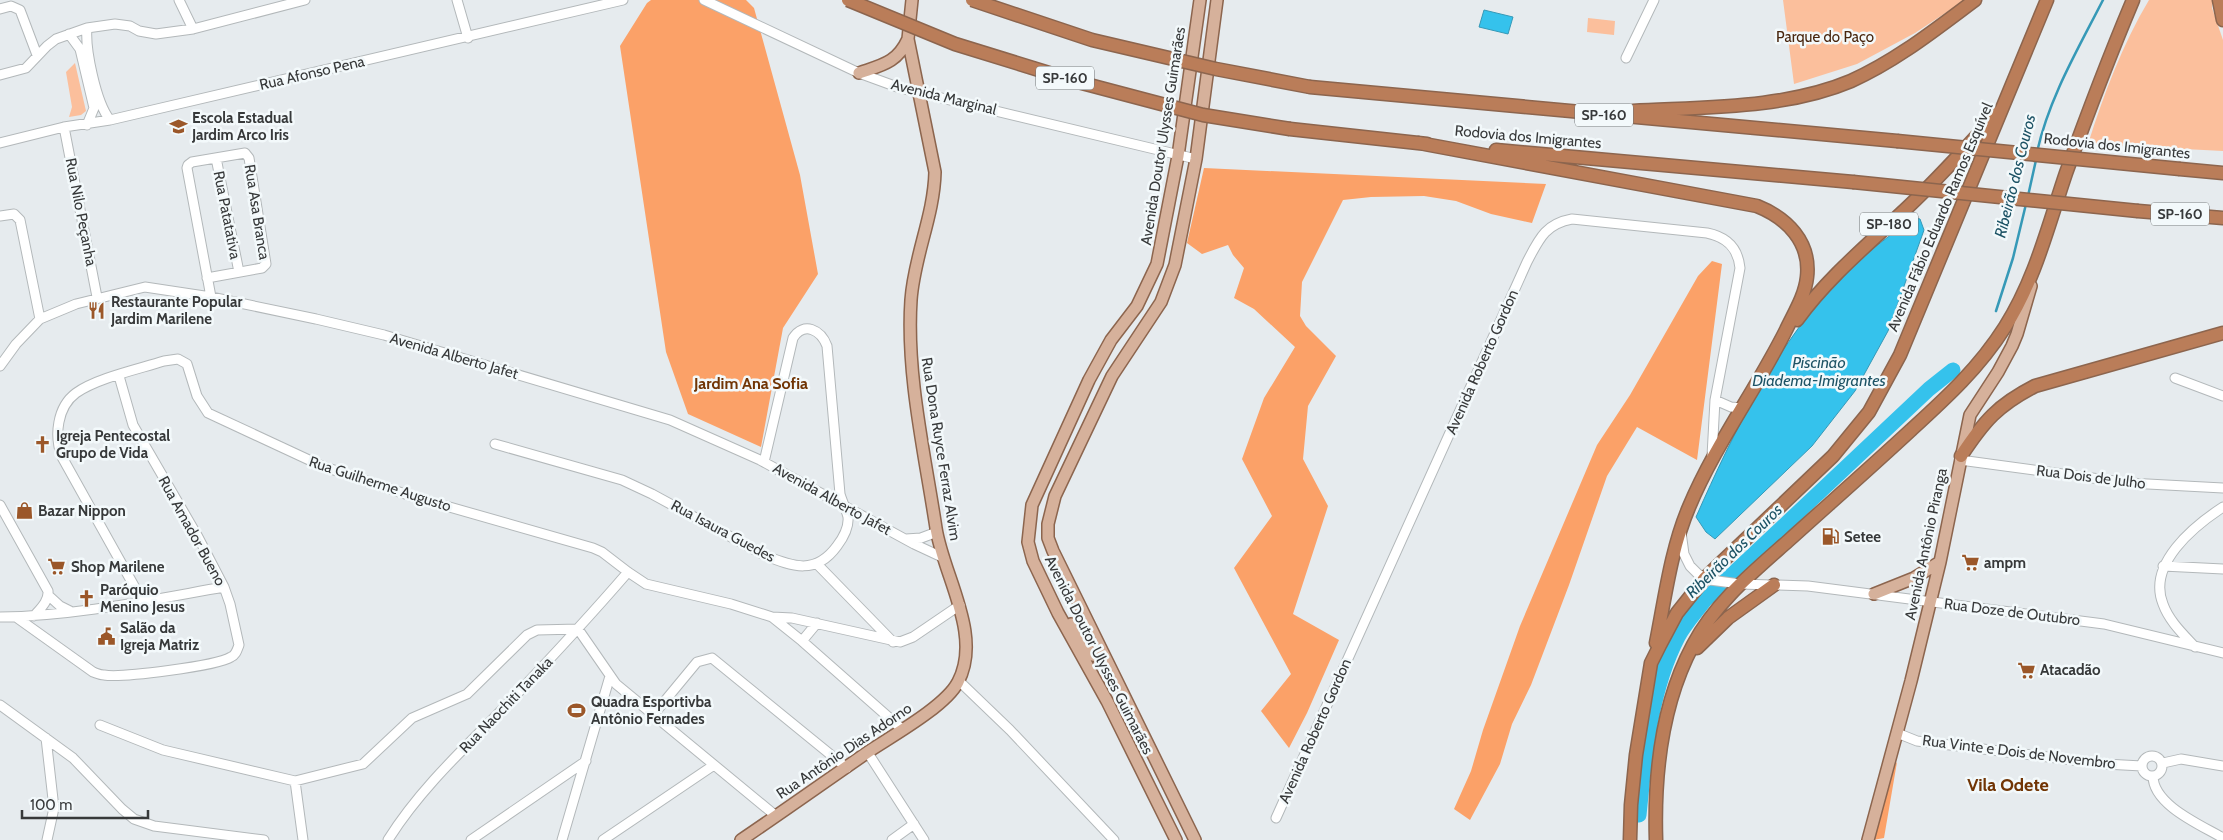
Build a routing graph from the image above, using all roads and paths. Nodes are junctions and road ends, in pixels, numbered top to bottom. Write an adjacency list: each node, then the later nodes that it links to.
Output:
1 (179, 0): 21 (street)
2 (305, 0): 21 (street)
3 (457, 0): 23 (street)
4 (623, 0): 23 (street, Rua Afonso Pena)
5 (704, 0): 27 (street, Avenida Marginal)
6 (848, 0): 36 (highway, Rodovia dos Imigrantes / SP-160, bridge)
7 (912, 0): 24 (main road, Rua Dona Ruyce Ferraz Alvim)
8 (972, 0): 31 (highway, Rodovia dos Imigrantes / SP-160, bridge)
9 (1200, 0): 37 (main road, Avenida Doutor Ulysses Guimarães)
10 (1217, 0): 39 (main road, Avenida Doutor Ulysses Guimarães)
11 (1654, 0): 26 (street)
12 (1975, 0): 31 (highway)
13 (2043, 0): 18 (highway)
14 (2047, 0): 18 (highway, Avenida Fábio Eduardo Ramos Esquível / SP-180)
15 (2133, 0): 44 (highway)
16 (2219, 0): 19 (highway)
17 (0, 9): 25 (street)
18 (2041, 14): 30 (highway, Avenida Fábio Eduardo Ramos Esquível / SP-180)
19 (2223, 20)
20 (87, 28): 21 (street); 22 (street); 32 (street)
21 (193, 29)
22 (69, 34): 25 (street); 33 (street)
23 (468, 38): 32 (street, Rua Afonso Pena)
24 (908, 39): 27 (main road); 29 (main road, Rua Dona Ruyce Ferraz Alvim)
25 (37, 56): 28 (street)
26 (1626, 58)
27 (859, 73): 29 (street, Avenida Marginal)
28 (0, 76)
29 (918, 92): 37 (street, Avenida Marginal); 70 (main road, Rua Dona Ruyce Ferraz Alvim)
30 (2004, 106): 53 (highway, SP-180); 78 (highway, Avenida Fábio Eduardo Ramos Esquível)
31 (1589, 113): 40 (highway, Rodovia dos Imigrantes / SP-160, bridge)
32 (110, 120): 33 (street, Rua Afonso Pena)
33 (87, 124): 34 (street, Rua Afonso Pena)
34 (64, 127): 35 (street, Rua Afonso Pena); 47 (street, Rua Nilo Peçanha)
35 (0, 143)
36 (1420, 143): 42 (highway, Rodovia dos Imigrantes / SP-160, bridge); 53 (highway)
37 (1178, 156): 39 (street, Avenida Marginal); 43 (main road, Avenida Doutor Ulysses Guimarães)
38 (216, 158): 45 (street, Rua Patatativa); 45 (street, Rua Asa Branca); 46 (street, Rua Asa Branca)
39 (1196, 159): 49 (main road, Avenida Doutor Ulysses Guimarães)
40 (2223, 173)
41 (0, 216): 50 (street)
42 (2223, 218)
43 (1158, 259): 49 (main road); 51 (main road, Avenida Doutor Ulysses Guimarães)
44 (2037, 264): 62 (main road, Avenida Antônio Piranga); 79 (highway)
45 (239, 272): 46 (street, Rua Asa Branca)
46 (207, 278): 48 (street, Rua Asa Branca)
47 (97, 297): 48 (street, Avenida Alberto Jafet); 50 (street, Avenida Alberto Jafet)
48 (211, 297): 63 (street, Avenida Alberto Jafet)
49 (1153, 315): 56 (main road, Avenida Doutor Ulysses Guimarães)
50 (40, 319): 54 (street, Avenida Alberto Jafet)
51 (1127, 319): 56 (main road); 88 (main road, Avenida Doutor Ulysses Guimarães)
52 (2223, 333): 62 (highway)
53 (1778, 346): 60 (highway, SP-180)
54 (0, 366)
55 (119, 376): 77 (street, Rua Guilherme Augusto); 81 (street, Rua Amador Bueno); 84 (street)
56 (1112, 376): 99 (main road, Avenida Doutor Ulysses Guimarães)
57 (2175, 378): 58 (street)
58 (2220, 394)
59 (1715, 400): 60 (street); 64 (street, Avenida Roberto Gordon); 120 (street, Avenida Roberto Gordon)
60 (1742, 408): 64 (highway, SP-180)
61 (495, 444): 74 (street, Rua Isaura Guedes)
62 (1960, 458): 65 (street, Rua Dois de Julho); 73 (main road, Avenida Antônio Piranga)
63 (764, 462): 67 (street, Avenida Alberto Jafet); 67 (street)
64 (1712, 462): 69 (highway, SP-180)
65 (2223, 488)
66 (0, 505): 83 (street)
67 (844, 506): 71 (street, Avenida Alberto Jafet); 74 (street)
68 (2223, 507): 75 (street)
69 (1681, 530): 78 (street, SP-180); 101 (highway)
70 (937, 532): 71 (street, Avenida Alberto Jafet); 72 (main road, Rua Dona Ruyce Ferraz Alvim)
71 (905, 539): 72 (street, Avenida Alberto Jafet)
72 (944, 558): 86 (main road, Rua Dona Ruyce Ferraz Alvim)
73 (1940, 562): 82 (main road); 85 (main road, Avenida Antônio Piranga)
74 (817, 564): 96 (street)
75 (2163, 566): 76 (street); 97 (street)
76 (2223, 569)
77 (628, 572): 92 (street, Rua Guilherme Augusto); 94 (street, Rua Naochiti Tanaka)
78 (1708, 579): 79 (street, Rua Doze de Outubro); 101 (highway, Avenida Fábio Eduardo Ramos Esquível)
79 (1738, 584): 80 (street, Rua Doze de Outubro); 100 (highway)
80 (1774, 585): 82 (street, Rua Doze de Outubro); 100 (highway)
81 (224, 587): 84 (street); 91 (street, Rua Amador Bueno)
82 (1874, 594): 85 (street, Rua Doze de Outubro)
83 (48, 595): 87 (street); 89 (street)
84 (142, 602): 87 (street)
85 (1930, 602): 97 (street, Rua Doze de Outubro); 108 (main road, Avenida Antônio Piranga)
86 (960, 605): 96 (street); 103 (main road, Rua Dona Ruyce Ferraz Alvim)
87 (72, 611): 89 (street)
88 (1058, 613): 99 (main road); 134 (main road, Avenida Doutor Ulysses Guimarães)
89 (34, 616): 91 (street)
90 (0, 617): 91 (street)
91 (16, 617)
92 (772, 617): 93 (street); 95 (street)
93 (817, 623): 95 (street); 96 (street)
94 (578, 630): 102 (street); 118 (street); 126 (street, Rua Naochiti Tanaka)
95 (802, 640): 107 (street)
96 (893, 642)
97 (2196, 648): 98 (street, Rua Doze de Outubro)
98 (2223, 653)
99 (1104, 658): 135 (main road, Avenida Doutor Ulysses Guimarães)
100 (1685, 660): 137 (highway)
101 (1651, 663): 136 (highway, Avenida Fábio Eduardo Ramos Esquível)
102 (610, 676): 105 (street); 111 (street)
103 (959, 681): 107 (main road, Rua Antônio Dias Adorno); 133 (street)
104 (0, 705): 109 (street)
105 (654, 714): 113 (street); 116 (street)
106 (100, 725): 118 (street)
107 (903, 730): 110 (main road, Rua Antônio Dias Adorno)
108 (1897, 733): 114 (street, Rua Vinte e Dois de Novembro); 138 (main road, Avenida Antônio Piranga)
109 (46, 738): 123 (street); 124 (street)
110 (868, 753): 116 (main road, Rua Antônio Dias Adorno); 121 (street)
111 (586, 761): 127 (street); 128 (street)
112 (2162, 763): 114 (street); 115 (street); 117 (street)
113 (714, 765): 119 (street); 129 (street)
114 (2142, 766): 117 (street)
115 (2223, 766)
116 (847, 768): 119 (main road, Rua Antônio Dias Adorno)
117 (2153, 776): 122 (street)
118 (295, 781): 125 (street)
119 (776, 816): 130 (main road, Rua Antônio Dias Adorno)
120 (1276, 818)
121 (914, 824): 131 (street); 132 (street)
122 (2223, 838)
123 (48, 840)
124 (264, 840)
125 (303, 840)
126 (388, 840)
127 (472, 840)
128 (562, 840)
129 (603, 840)
130 (741, 840)
131 (892, 840)
132 (924, 840)
133 (1114, 840)
134 (1176, 840)
135 (1196, 840)
136 (1630, 840)
137 (1656, 840)
138 (1868, 840)

